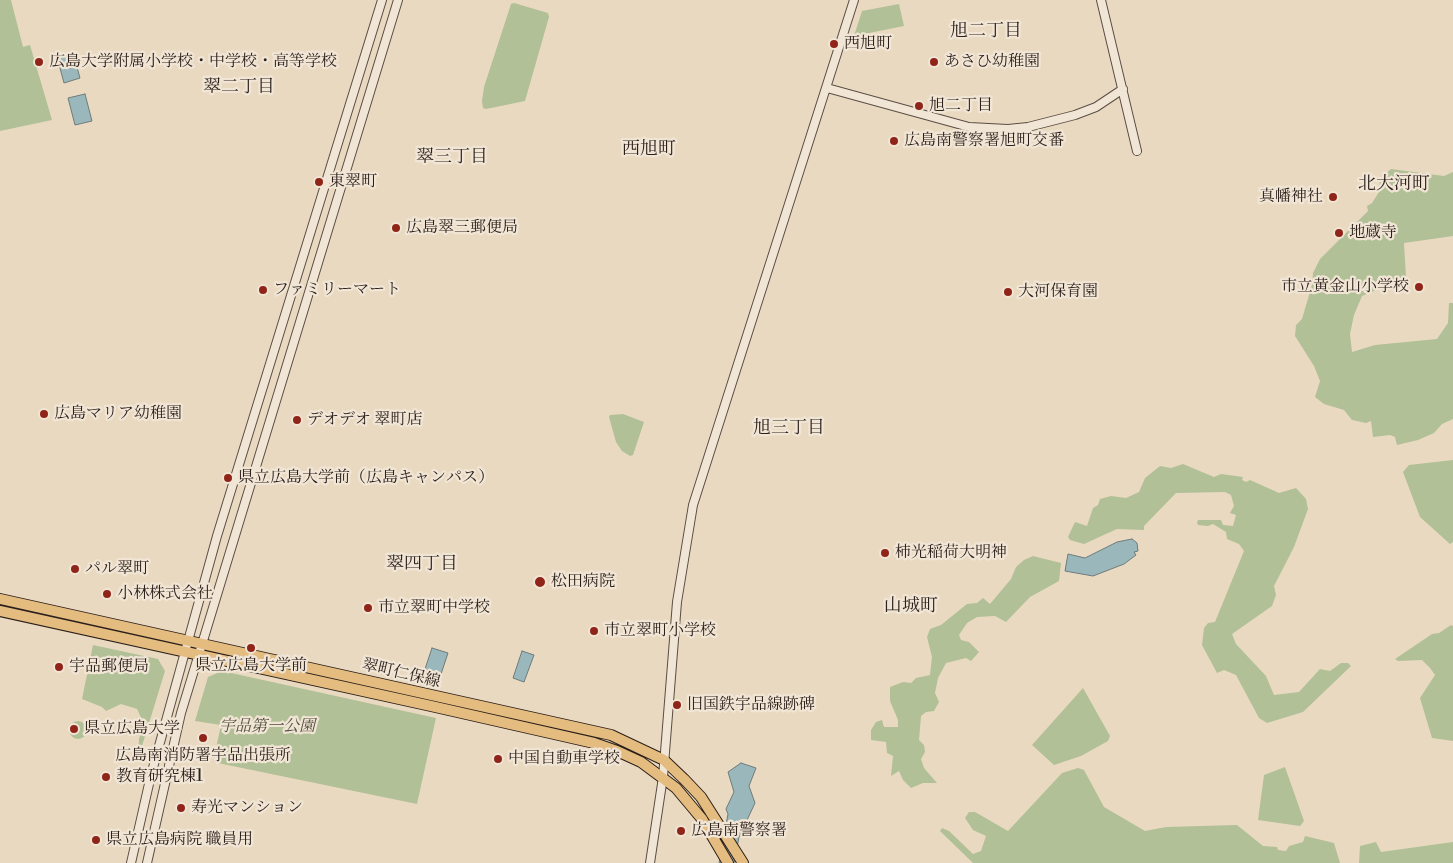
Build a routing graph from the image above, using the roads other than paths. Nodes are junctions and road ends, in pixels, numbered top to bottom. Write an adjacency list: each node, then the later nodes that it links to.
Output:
1 (382, 0): 10 (street)
2 (398, 0): 11 (street)
3 (854, 0): 5 (street)
4 (1101, 0): 6 (street)
5 (827, 88): 6 (street); 14 (street)
6 (1123, 89): 7 (street)
7 (1137, 151)
8 (0, 599): 10 (main road, 翠町仁保線)
9 (0, 611): 12 (main road, 翠町仁保線)
10 (189, 640): 11 (main road, 翠町仁保線); 12 (street)
11 (203, 643): 13 (street); 14 (main road, 翠町仁保線)
12 (186, 653): 13 (main road, 翠町仁保線); 17 (street)
13 (199, 656): 15 (main road, 翠町仁保線); 18 (street)
14 (664, 760): 15 (street); 16 (main road, 翠町仁保線)
15 (663, 777): 19 (street); 20 (main road, 翠町仁保線)
16 (740, 859)
17 (131, 863)
18 (147, 863)
19 (650, 863)
20 (728, 863)

